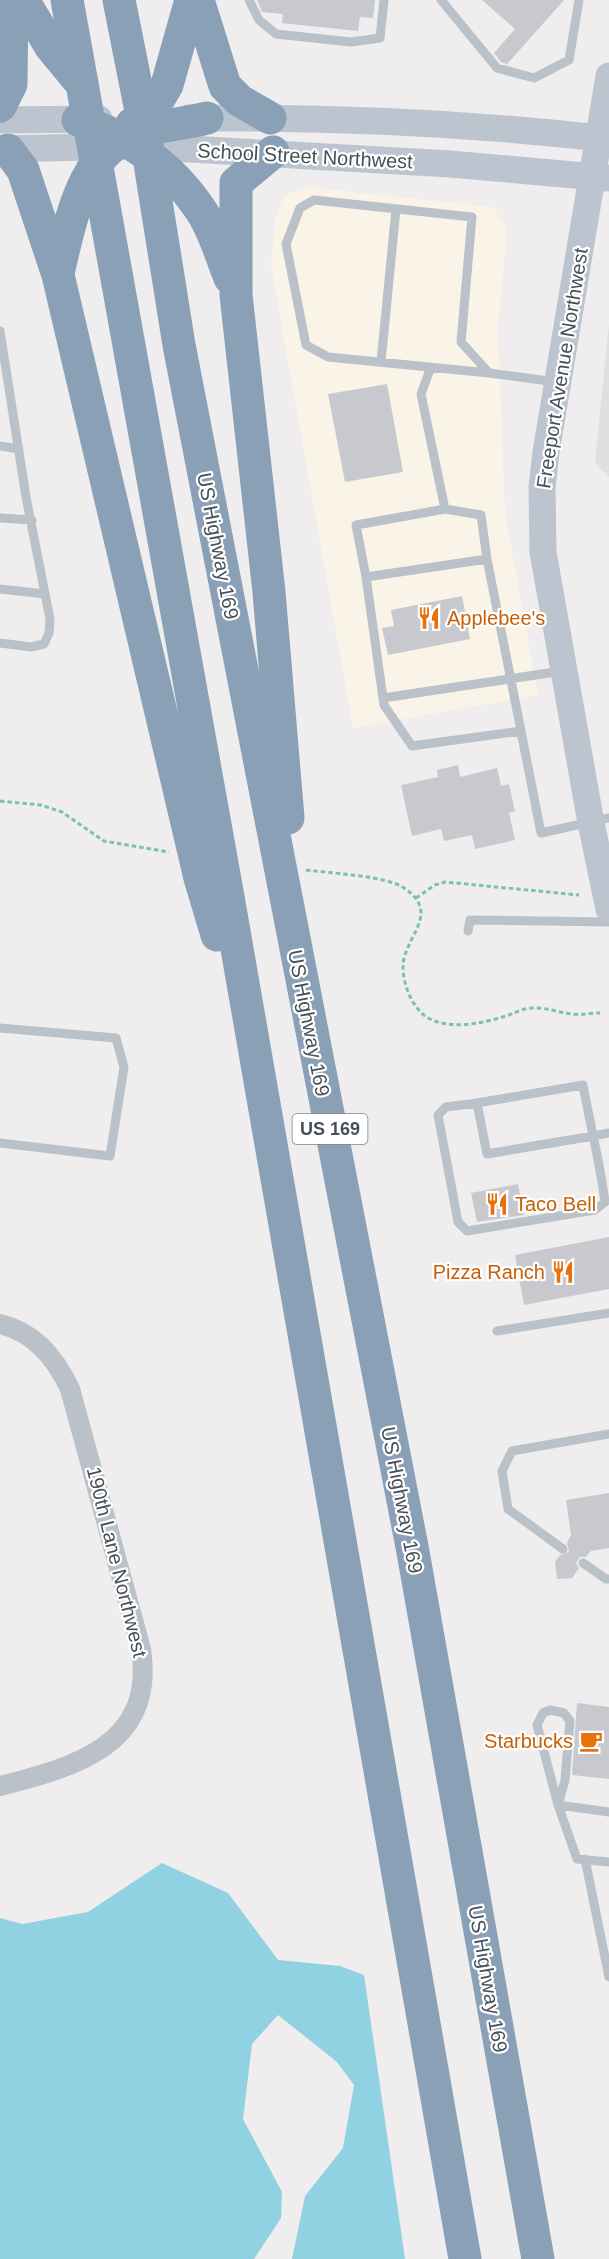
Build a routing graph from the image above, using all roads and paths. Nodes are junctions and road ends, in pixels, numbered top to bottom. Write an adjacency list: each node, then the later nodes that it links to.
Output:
1 (12, 0): 12 (highway)
2 (24, 0): 15 (highway)
3 (67, 0): 55 (highway, US 169)
4 (119, 0): 52 (highway, US Highway 169 / US 169)
5 (191, 0): 15 (highway)
6 (198, 0): 13 (highway)
7 (249, 0): 8 (lane)
8 (384, 0)
9 (441, 0): 10 (lane)
10 (579, 0)
11 (609, 76): 17 (street, Freeport Avenue Northwest)
12 (0, 106)
13 (270, 118): 14 (street, School Street Northwest); 17 (street, School Street Northwest)
14 (198, 129): 15 (highway); 19 (street, School Street Northwest)
15 (127, 131): 16 (highway); 22 (highway); 23 (highway)
16 (68, 133): 18 (street)
17 (605, 139): 20 (street, Freeport Avenue Northwest)
18 (3, 140): 22 (highway)
19 (273, 152): 20 (street, School Street Northwest); 23 (highway)
20 (601, 178): 28 (street, Freeport Avenue Northwest)
21 (396, 209): 25 (lane); 25 (lane); 27 (lane)
22 (58, 275): 55 (highway)
23 (236, 295): 52 (highway)
24 (0, 331): 30 (lane)
25 (381, 362): 26 (lane)
26 (431, 367): 27 (lane); 31 (lane)
27 (489, 373): 28 (lane)
28 (558, 382): 39 (street, Freeport Avenue Northwest)
29 (0, 446): 30 (lane)
30 (19, 448): 33 (lane)
31 (445, 509): 34 (lane); 35 (lane)
32 (0, 518): 33 (lane)
33 (32, 520): 37 (lane)
34 (487, 559): 35 (lane); 40 (lane)
35 (366, 578): 41 (lane)
36 (0, 590): 37 (lane)
37 (45, 594): 38 (lane)
38 (0, 643)
39 (564, 671): 40 (lane); 44 (street, Freeport Avenue Northwest)
40 (509, 679): 41 (lane); 42 (lane)
41 (383, 698): 42 (lane)
42 (521, 731): 44 (lane)
43 (0, 801): 45 (path)
44 (600, 820): 49 (street, Freeport Avenue Northwest)
45 (138, 848)
46 (366, 878): 48 (path)
47 (579, 895): 48 (path)
48 (416, 898): 53 (path)
49 (609, 909)
50 (609, 922): 51 (lane)
51 (468, 931)
52 (304, 996): 74 (highway, US Highway 169 / US 169)
53 (600, 1012)
54 (0, 1028): 59 (lane)
55 (260, 1078): 73 (highway, US 169)
56 (477, 1103): 58 (lane); 58 (lane); 58 (lane)
57 (609, 1133): 58 (lane)
58 (593, 1136)
59 (0, 1143)
60 (609, 1313): 62 (lane)
61 (0, 1324): 67 (street, 190th Lane Northwest)
62 (497, 1331)
63 (609, 1434): 64 (lane)
64 (563, 1549)
65 (583, 1563): 66 (lane)
66 (609, 1579)
67 (0, 1786)
68 (558, 1805): 68 (lane); 69 (lane); 70 (lane)
69 (609, 1812)
70 (585, 1860): 71 (lane); 72 (lane)
71 (609, 1862)
72 (609, 1977)
73 (465, 2259)
74 (538, 2259)

